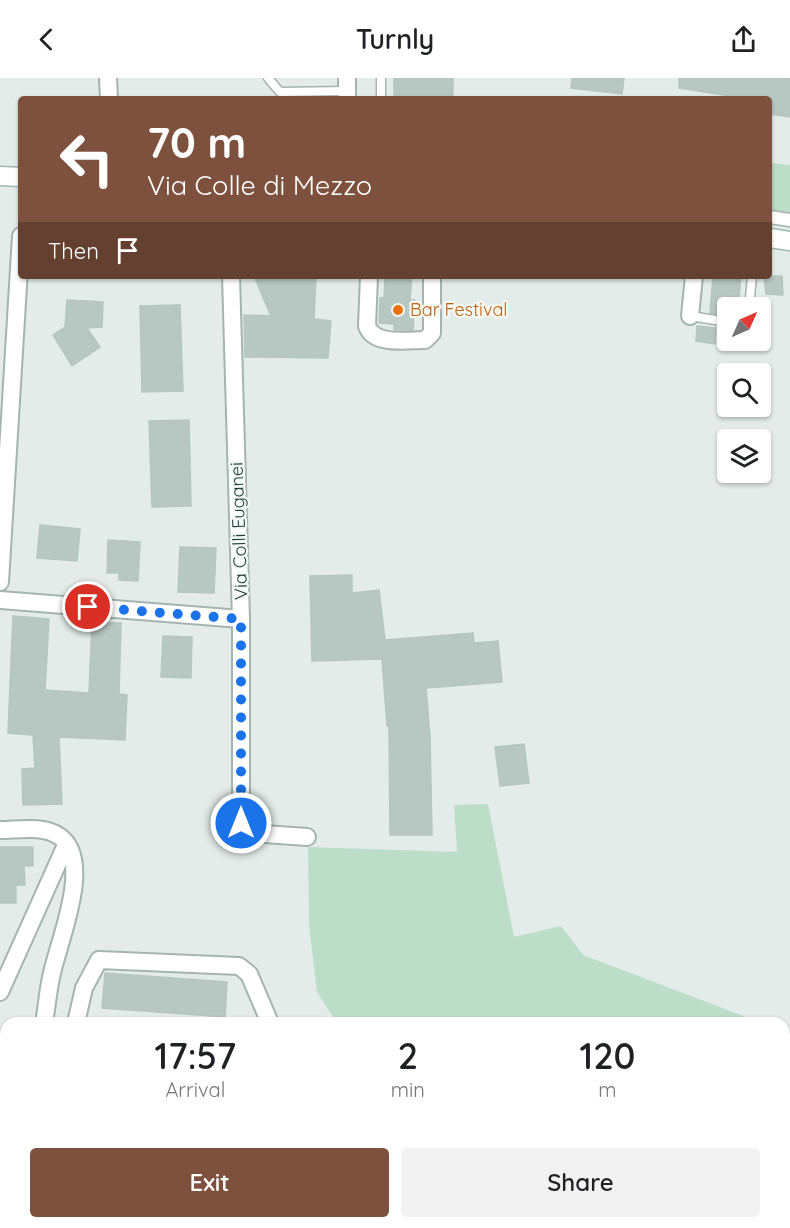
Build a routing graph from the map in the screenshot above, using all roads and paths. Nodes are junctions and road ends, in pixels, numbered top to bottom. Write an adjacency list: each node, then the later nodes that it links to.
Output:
1 (108, 78): 5 (street)
2 (268, 78): 4 (lane)
3 (381, 78): 6 (lane)
4 (347, 89)
5 (109, 96)
6 (381, 96)
7 (0, 176): 8 (main road)
8 (18, 177)
9 (772, 217): 10 (street)
10 (790, 220)
11 (772, 238): 12 (main road)
12 (790, 241)
13 (18, 279): 22 (street)
14 (231, 279): 24 (street, Via Colli Euganei)
15 (369, 279): 16 (street)
16 (432, 279)
17 (694, 279): 20 (street)
18 (752, 279): 19 (lane)
19 (750, 297)
20 (690, 316): 21 (lane)
21 (717, 320)
22 (0, 582)
23 (0, 600): 24 (street)
24 (241, 619): 26 (street, Via Colli Euganei)
25 (0, 830): 27 (street)
26 (307, 837)
27 (66, 845): 28 (street); 29 (street)
28 (0, 992)
29 (45, 1017)
30 (77, 1017): 31 (street)
31 (267, 1017)

